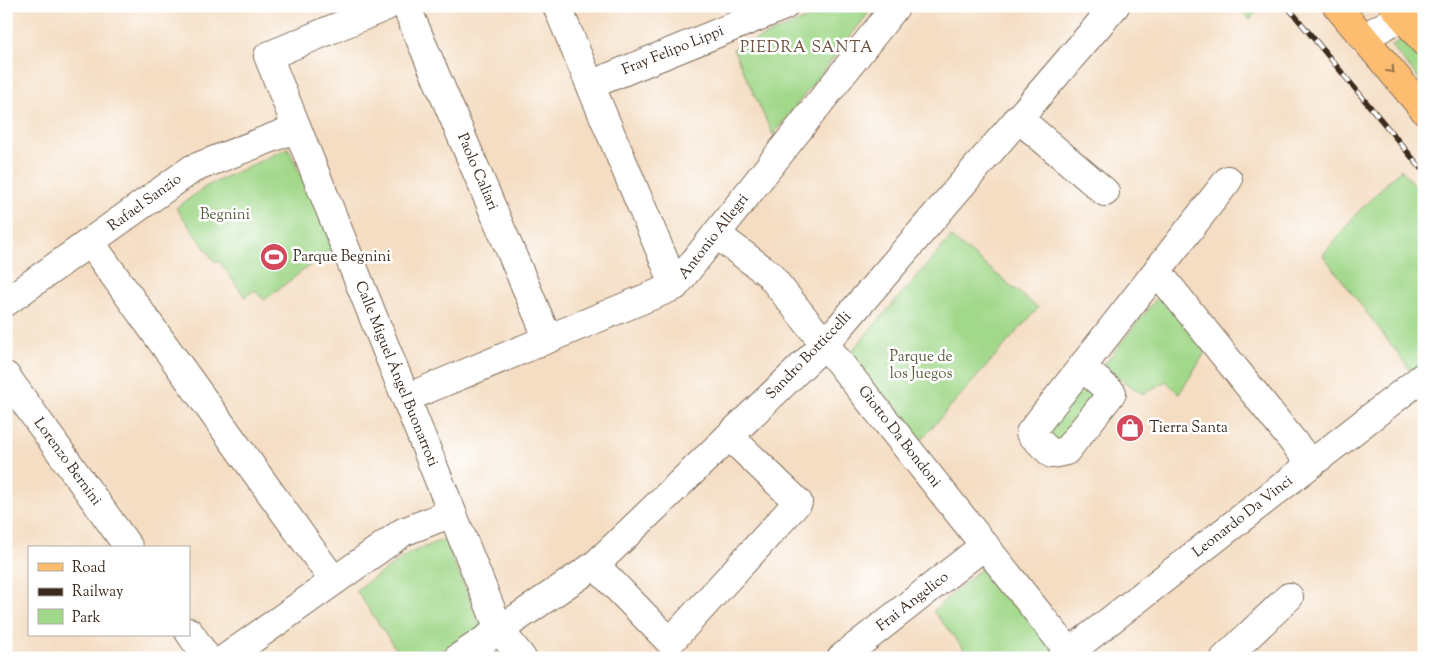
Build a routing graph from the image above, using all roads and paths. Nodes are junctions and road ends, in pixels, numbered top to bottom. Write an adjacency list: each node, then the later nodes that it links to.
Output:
1 (387, 6): 14 (street, Calle Miguel Ángel Buonarroti)
2 (406, 6): 22 (street, Paolo Caliari)
3 (557, 6): 11 (street)
4 (784, 6): 11 (street, Fray Felipo Lippi)
5 (896, 6): 17 (street, Antonio Allegri)
6 (1115, 6): 13 (street, Sandro Botticcelli)
7 (1337, 6): 9 (main road)
8 (1403, 9): 9 (street); 10 (main road)
9 (1364, 38): 12 (main road, one-way to 12)
10 (1424, 42)
11 (590, 85): 20 (street)
12 (1424, 110)
13 (1018, 118): 16 (street); 23 (street, Sandro Botticcelli)
14 (297, 128): 18 (street, Rafael Sanzio); 27 (street, Calle Miguel Ángel Buonarroti)
15 (1228, 180): 19 (street)
16 (1105, 192)
17 (716, 234): 20 (street, Antonio Allegri); 23 (street, Giotto Da Bondoni)
18 (90, 242): 21 (street, Rafael Sanzio); 34 (street)
19 (1157, 272): 24 (street); 29 (street)
20 (675, 286): 22 (street, Antonio Allegri)
21 (6, 302)
22 (548, 339): 27 (street, Antonio Allegri)
23 (825, 344): 28 (street, Sandro Botticcelli); 32 (street, Giotto Da Bondoni)
24 (1082, 367)
25 (6, 376): 31 (street, Lorenzo Bernini)
26 (1424, 376): 29 (street, Leonardo Da Vinci)
27 (406, 398): 30 (street, Calle Miguel Ángel Buonarroti)
28 (729, 436): 33 (street, Sandro Botticcelli); 33 (street)
29 (1311, 464): 38 (street, Leonardo Da Vinci)
30 (452, 513): 34 (street); 36 (street, Calle Miguel Ángel Buonarroti)
31 (128, 546)
32 (985, 546): 38 (street, Giotto Da Bondoni); 43 (street, Frai Angelico)
33 (595, 565): 36 (street, Sandro Botticcelli)
34 (334, 581): 40 (street)
35 (1288, 598): 44 (street)
36 (500, 629): 41 (street, Sandro Botticcelli); 42 (street, Calle Miguel Ángel Buonarroti)
37 (190, 633): 39 (street)
38 (1068, 656)
39 (207, 658)
40 (226, 658)
41 (458, 658)
42 (522, 658)
43 (841, 658)
44 (1225, 658)

